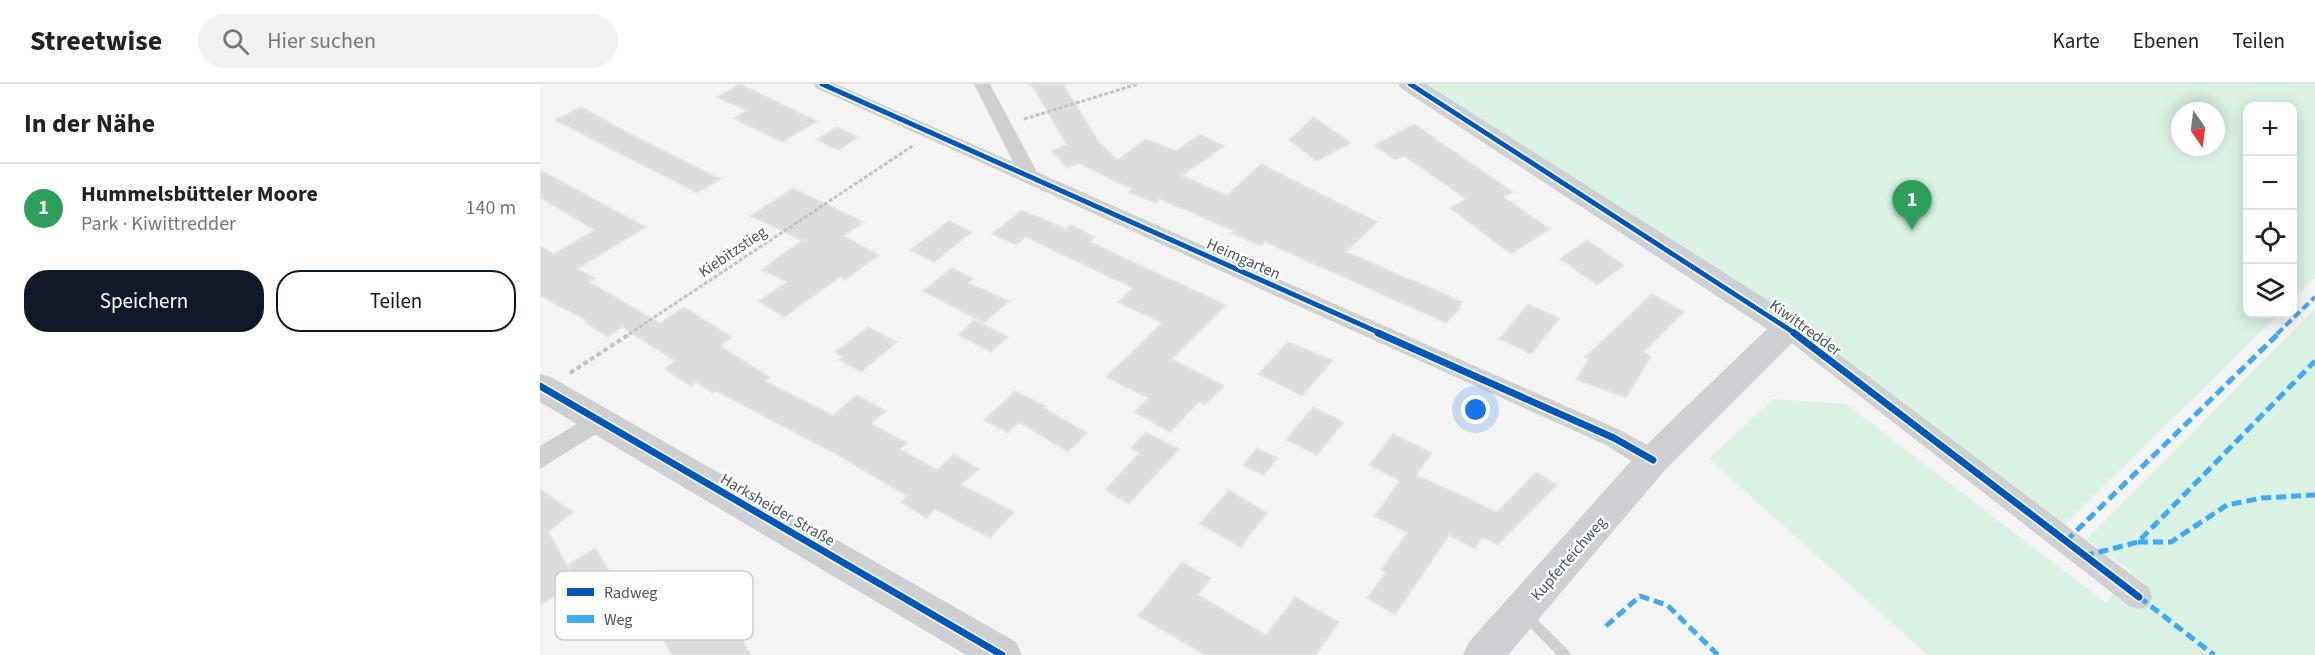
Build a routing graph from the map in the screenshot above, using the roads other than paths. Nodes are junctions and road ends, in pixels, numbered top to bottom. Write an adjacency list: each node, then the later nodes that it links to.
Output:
1 (822, 84): 4 (street, Heimgarten)
2 (982, 84): 4 (street)
3 (1410, 84): 5 (street, Kiwittredder)
4 (1029, 176): 9 (street, Heimgarten)
5 (1788, 328): 9 (street, Kiwittredder); 10 (street, Kiwittredder)
6 (543, 388): 7 (street, Harksheider Straße)
7 (599, 420): 8 (street); 12 (street, Harksheider Straße)
8 (540, 459)
9 (1653, 460): 11 (street, Kupferteichweg)
10 (2139, 597)
11 (1521, 611): 13 (street, Kupferteichweg); 14 (lane)
12 (1002, 655)
13 (1483, 655)
14 (1565, 655)

